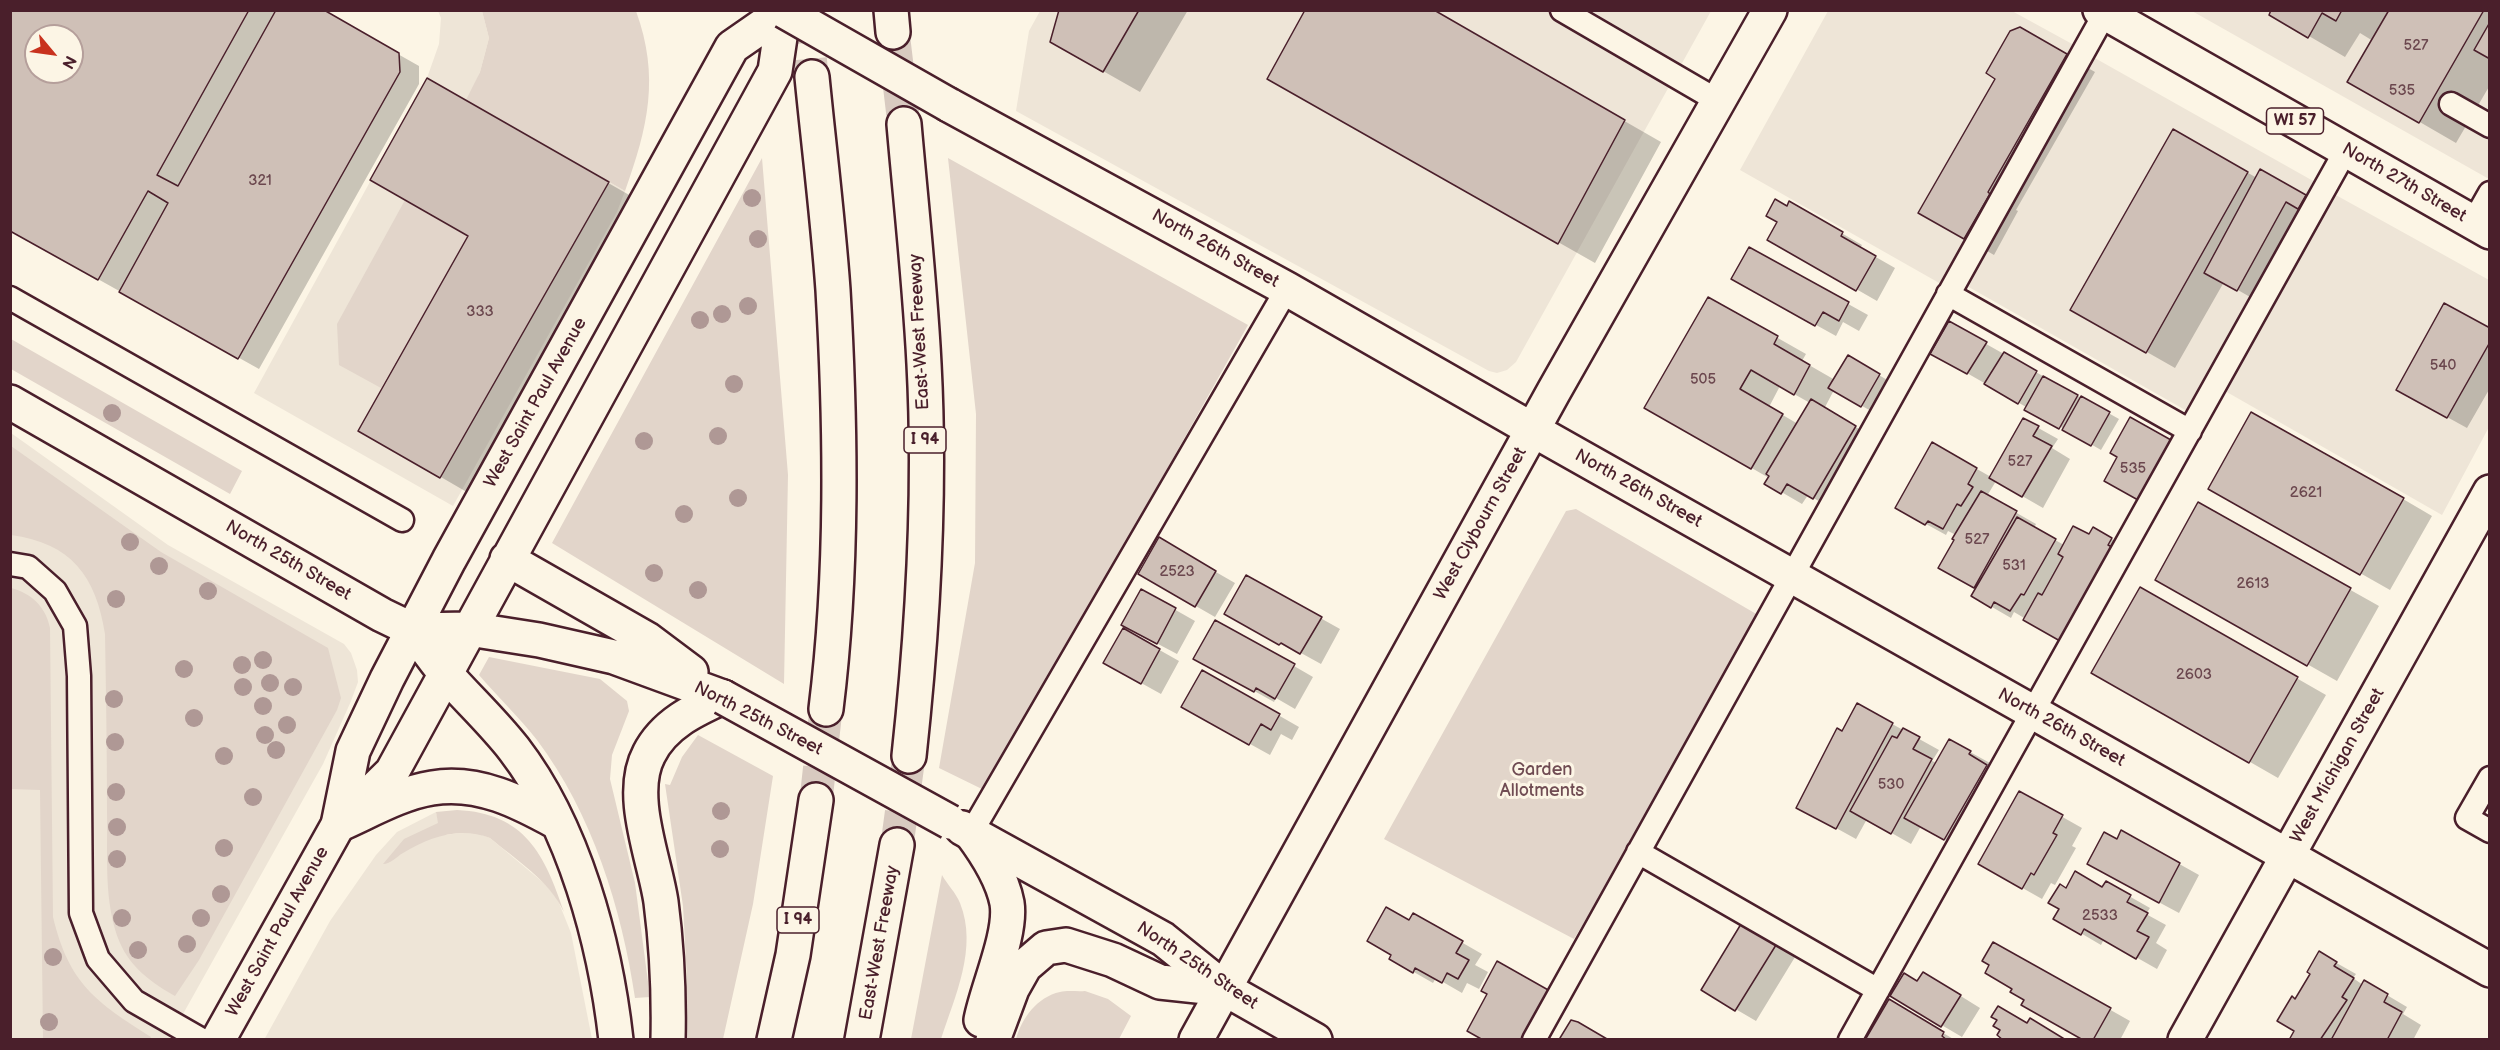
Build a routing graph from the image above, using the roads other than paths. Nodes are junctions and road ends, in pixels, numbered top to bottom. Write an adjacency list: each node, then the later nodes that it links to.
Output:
1 (1562, 10): 6 (lane)
2 (1770, 10): 6 (main road, West Clybourn Street)
3 (783, 11): 13 (main road, North 26th Street, bridge); 21 (main road, West Saint Paul Avenue); 25 (main road, West Saint Paul Avenue)
4 (2102, 12): 10 (main road, North 27th Street / WI 57); 14 (lane)
5 (812, 77): 28 (main road)
6 (1720, 102): 17 (main road, West Clybourn Street)
7 (2451, 104): 9 (lane)
8 (904, 124): 30 (main road, East-West Freeway / I 94)
9 (2490, 126)
10 (2346, 150): 12 (main road, North 27th Street / WI 57); 18 (lane)
11 (2490, 193): 12 (lane)
12 (2481, 227)
13 (1287, 288): 17 (main road, North 26th Street); 35 (lane)
14 (1948, 294): 18 (lane); 23 (lane)
15 (10, 298): 20 (lane)
16 (10, 402): 25 (main road, North 25th Street)
17 (1533, 430): 23 (main road, North 26th Street); 41 (main road, West Clybourn Street)
18 (2190, 431): 29 (lane)
19 (2490, 492): 39 (main road, West Michigan Street)
20 (402, 520)
21 (507, 559): 24 (main road, West Saint Paul Avenue); 27 (main road)
22 (10, 564): 43 (lane)
23 (1791, 576): 29 (main road, North 26th Street); 38 (lane)
24 (468, 628): 25 (main road, North 25th Street); 26 (main road, West Saint Paul Avenue); 27 (main road, North 25th Street)
25 (413, 630): 26 (main road); 34 (main road, West Saint Paul Avenue)
26 (445, 673): 33 (main road); 34 (main road, West Saint Paul Avenue)
27 (723, 697): 35 (main road, North 25th Street, bridge); 46 (main road)
28 (826, 709)
29 (2033, 712): 39 (main road, North 26th Street); 42 (lane)
30 (909, 756)
31 (2490, 778): 36 (lane)
32 (816, 800): 47 (main road, I 94)
33 (558, 823): 34 (main road); 45 (main road)
34 (338, 825): 44 (main road, West Saint Paul Avenue)
35 (960, 828): 41 (main road, North 25th Street); 49 (main road)
36 (2490, 831)
37 (897, 845): 48 (main road, East-West Freeway)
38 (1638, 852): 42 (lane); 53 (lane)
39 (2288, 856): 40 (main road, North 26th Street); 55 (main road, West Michigan Street)
40 (2490, 970)
41 (1225, 989): 50 (main road); 51 (main road, West Clybourn Street); 52 (main road, North 25th Street)
42 (1878, 990): 54 (lane)
43 (202, 1040)
44 (218, 1040)
45 (616, 1040)
46 (668, 1040)
47 (774, 1040)
48 (862, 1040)
49 (977, 1040)
50 (993, 1040)
51 (1196, 1040)
52 (1316, 1040)
53 (1534, 1040)
54 (1850, 1040)
55 (2184, 1040)

